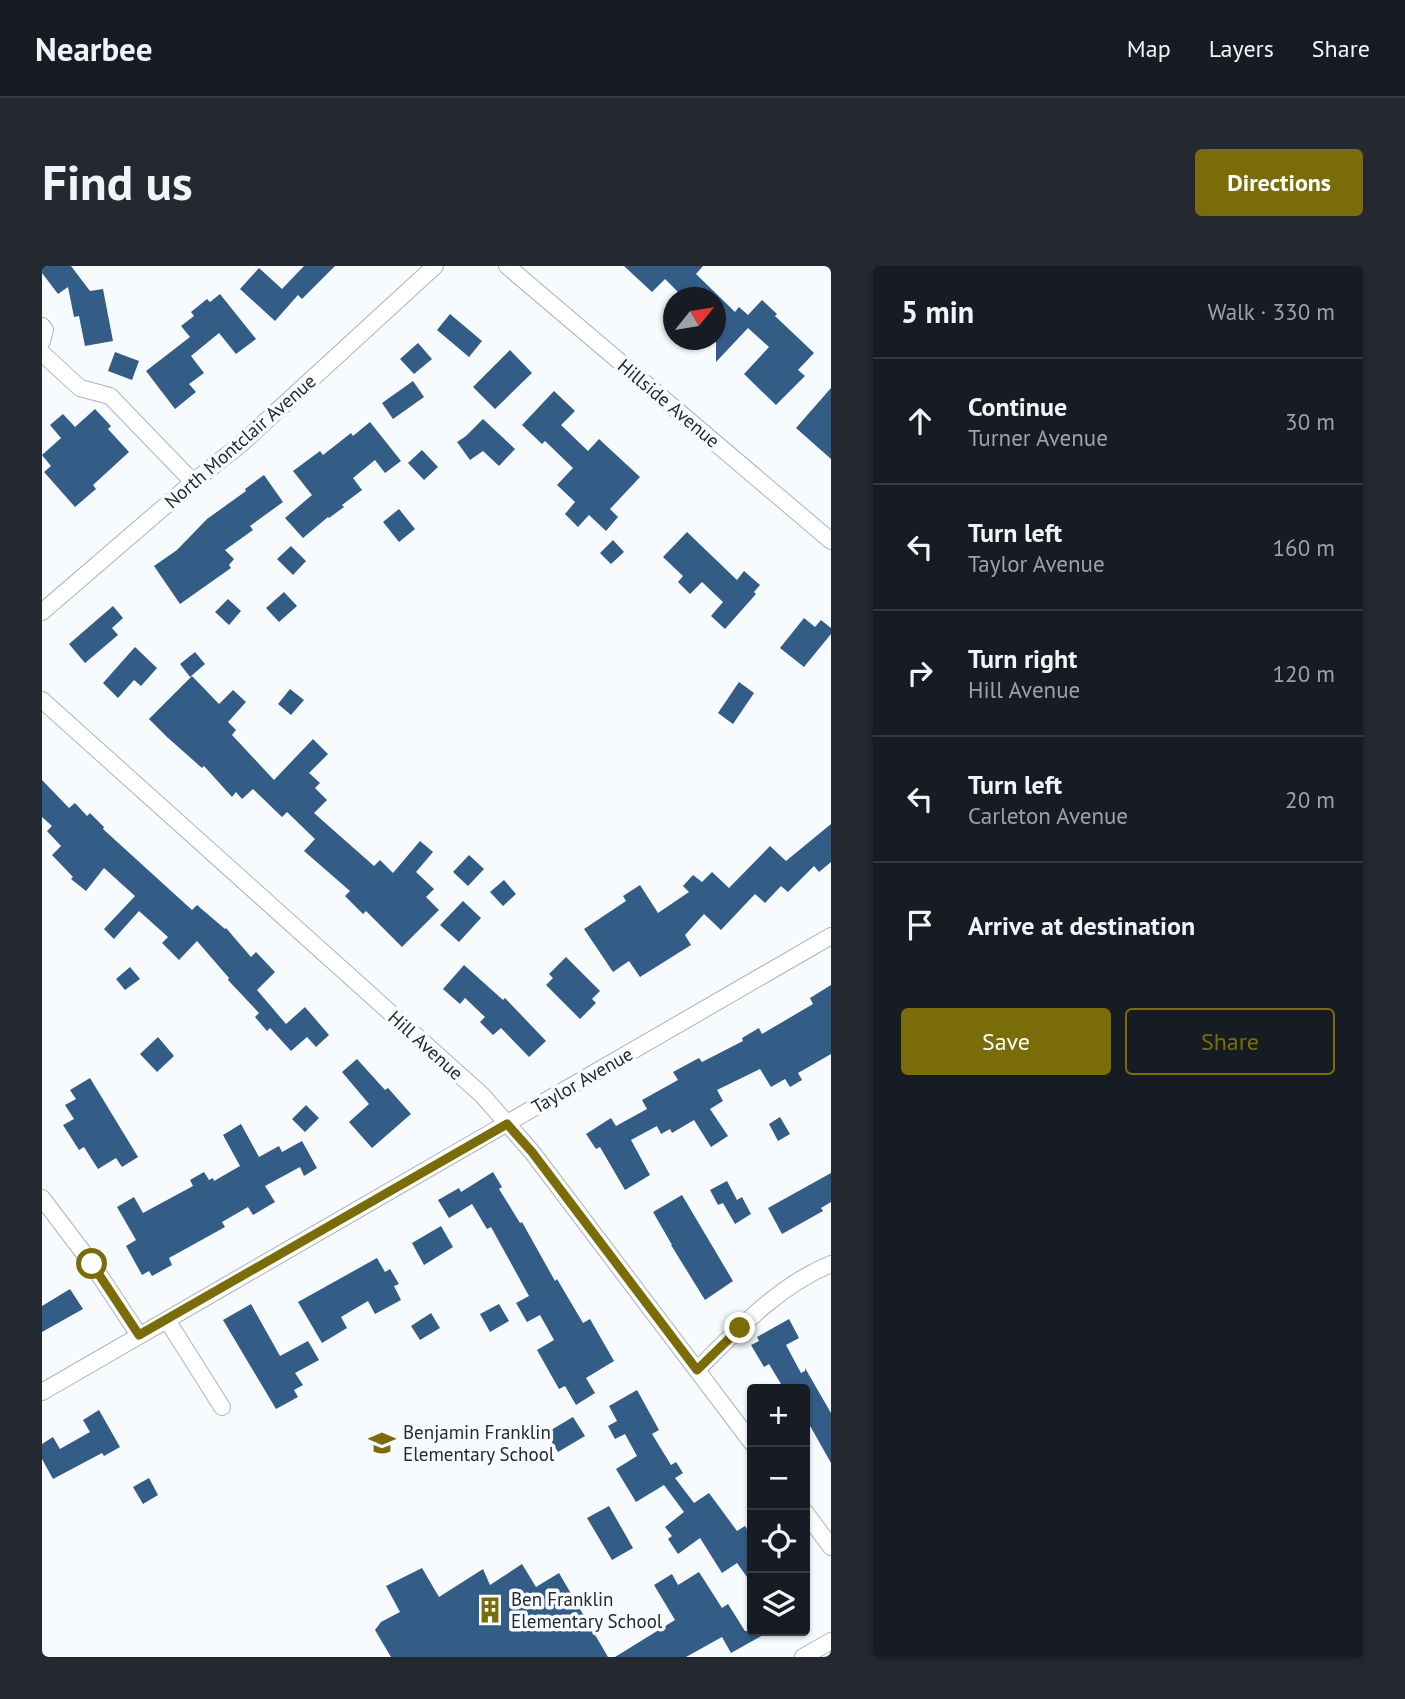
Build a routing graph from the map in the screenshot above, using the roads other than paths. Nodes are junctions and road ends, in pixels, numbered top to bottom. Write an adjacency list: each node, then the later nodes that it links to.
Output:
1 (435, 266): 6 (street, North Montclair Avenue)
2 (507, 266): 7 (street, Hillside Avenue)
3 (42, 326): 4 (street)
4 (42, 341)
5 (42, 353): 6 (street)
6 (193, 482): 8 (street, North Montclair Avenue)
7 (831, 541)
8 (42, 612)
9 (42, 699): 11 (street, Hill Avenue)
10 (831, 936): 11 (street, Taylor Avenue)
11 (507, 1124): 14 (street, Taylor Avenue); 16 (street, Hill Avenue)
12 (42, 1198): 15 (street)
13 (831, 1264): 16 (street)
14 (167, 1320): 15 (street, Taylor Avenue); 18 (street)
15 (139, 1335): 17 (street, Taylor Avenue)
16 (697, 1370): 19 (street, Hill Avenue)
17 (42, 1392)
18 (222, 1408)
19 (747, 1436)
20 (810, 1519): 21 (street)
21 (831, 1547)
22 (831, 1641): 23 (street)
23 (803, 1657)

